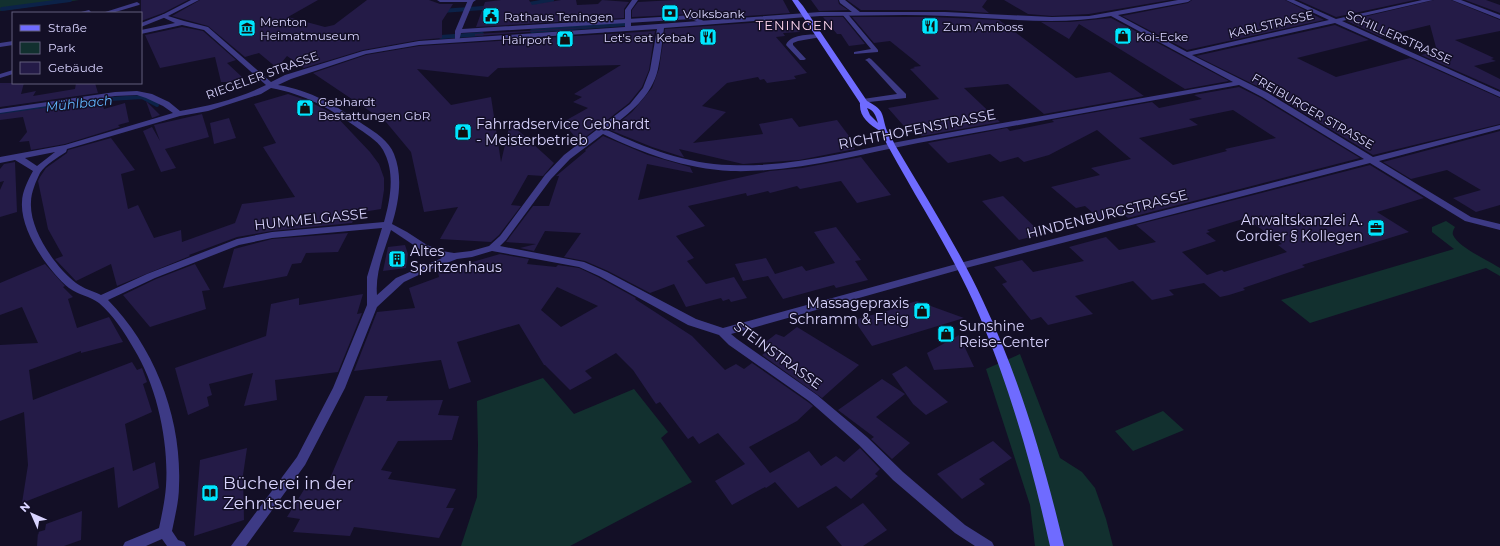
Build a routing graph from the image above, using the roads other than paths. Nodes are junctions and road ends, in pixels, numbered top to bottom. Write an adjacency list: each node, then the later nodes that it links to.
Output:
1 (196, 0): 17 (street)
2 (440, 0): 3 (street)
3 (472, 0): 26 (street)
4 (634, 0): 22 (street)
5 (795, 0): 16 (main road)
6 (1188, 0): 15 (street, RIEGELER STRASSE)
7 (1289, 0): 19 (street, SCHILLERSTRASSE)
8 (1430, 0): 19 (street, KARLSTRASSE)
9 (1455, 0): 18 (street)
10 (842, 1): 14 (street)
11 (137, 4): 12 (street)
12 (109, 12)
13 (844, 13): 14 (street, RIEGELER STRASSE); 16 (street, RIEGELER STRASSE); 30 (street)
14 (859, 14): 15 (street, RIEGELER STRASSE)
15 (1112, 14): 31 (street, FREIBURGER STRASSE)
16 (806, 15): 20 (street, RIEGELER STRASSE); 27 (main road)
17 (164, 16): 21 (street); 24 (street)
18 (1500, 17)
19 (1334, 20): 31 (street, KARLSTRASSE); 38 (street, SCHILLERSTRASSE)
20 (704, 23): 22 (street); 23 (street, RIEGELER STRASSE)
21 (182, 24): 25 (street); 37 (street)
22 (628, 25): 23 (street, RIEGELER STRASSE); 26 (street, RIEGELER STRASSE)
23 (661, 26): 43 (street)
24 (142, 29)
25 (142, 30)
26 (457, 36): 37 (street, RIEGELER STRASSE)
27 (819, 36): 32 (street); 39 (main road)
28 (12, 43): 29 (street)
29 (0, 45)
30 (856, 53)
31 (1187, 54): 36 (street, FREIBURGER STRASSE)
32 (802, 60)
33 (869, 60): 39 (street)
34 (12, 72): 35 (street)
35 (0, 76)
36 (1240, 83): 44 (street, RICHTHOFENSTRASSE); 48 (street, FREIBURGER STRASSE)
37 (271, 86): 41 (street, RIEGELER STRASSE); 50 (street)
38 (1500, 95)
39 (864, 102): 44 (main road)
40 (0, 111): 41 (street)
41 (179, 114): 45 (street, RIEGELER STRASSE)
42 (1500, 127): 48 (street, HINDENBURGSTRASSE)
43 (601, 130): 44 (street, RICHTHOFENSTRASSE); 52 (street)
44 (891, 145): 54 (main road)
45 (66, 147): 46 (street, RIEGELER STRASSE); 49 (street)
46 (15, 157): 47 (street, RIEGELER STRASSE); 49 (street)
47 (0, 160)
48 (1373, 160): 51 (street, FREIBURGER STRASSE); 54 (street, HINDENBURGSTRASSE)
49 (38, 171): 55 (street)
50 (387, 224): 53 (street, HUMMELGASSE); 55 (street, HUMMELGASSE); 56 (street)
51 (1500, 227)
52 (492, 248): 53 (street); 57 (street, STEINSTRASSE)
53 (455, 256): 56 (street)
54 (960, 266): 57 (street, HINDENBURGSTRASSE); 63 (main road)
55 (101, 299): 58 (street)
56 (372, 306): 61 (street)
57 (723, 332): 62 (street, STEINSTRASSE)
58 (165, 532): 59 (street); 60 (street)
59 (130, 546)
60 (179, 546)
61 (238, 546)
62 (987, 546)
63 (1057, 546)

